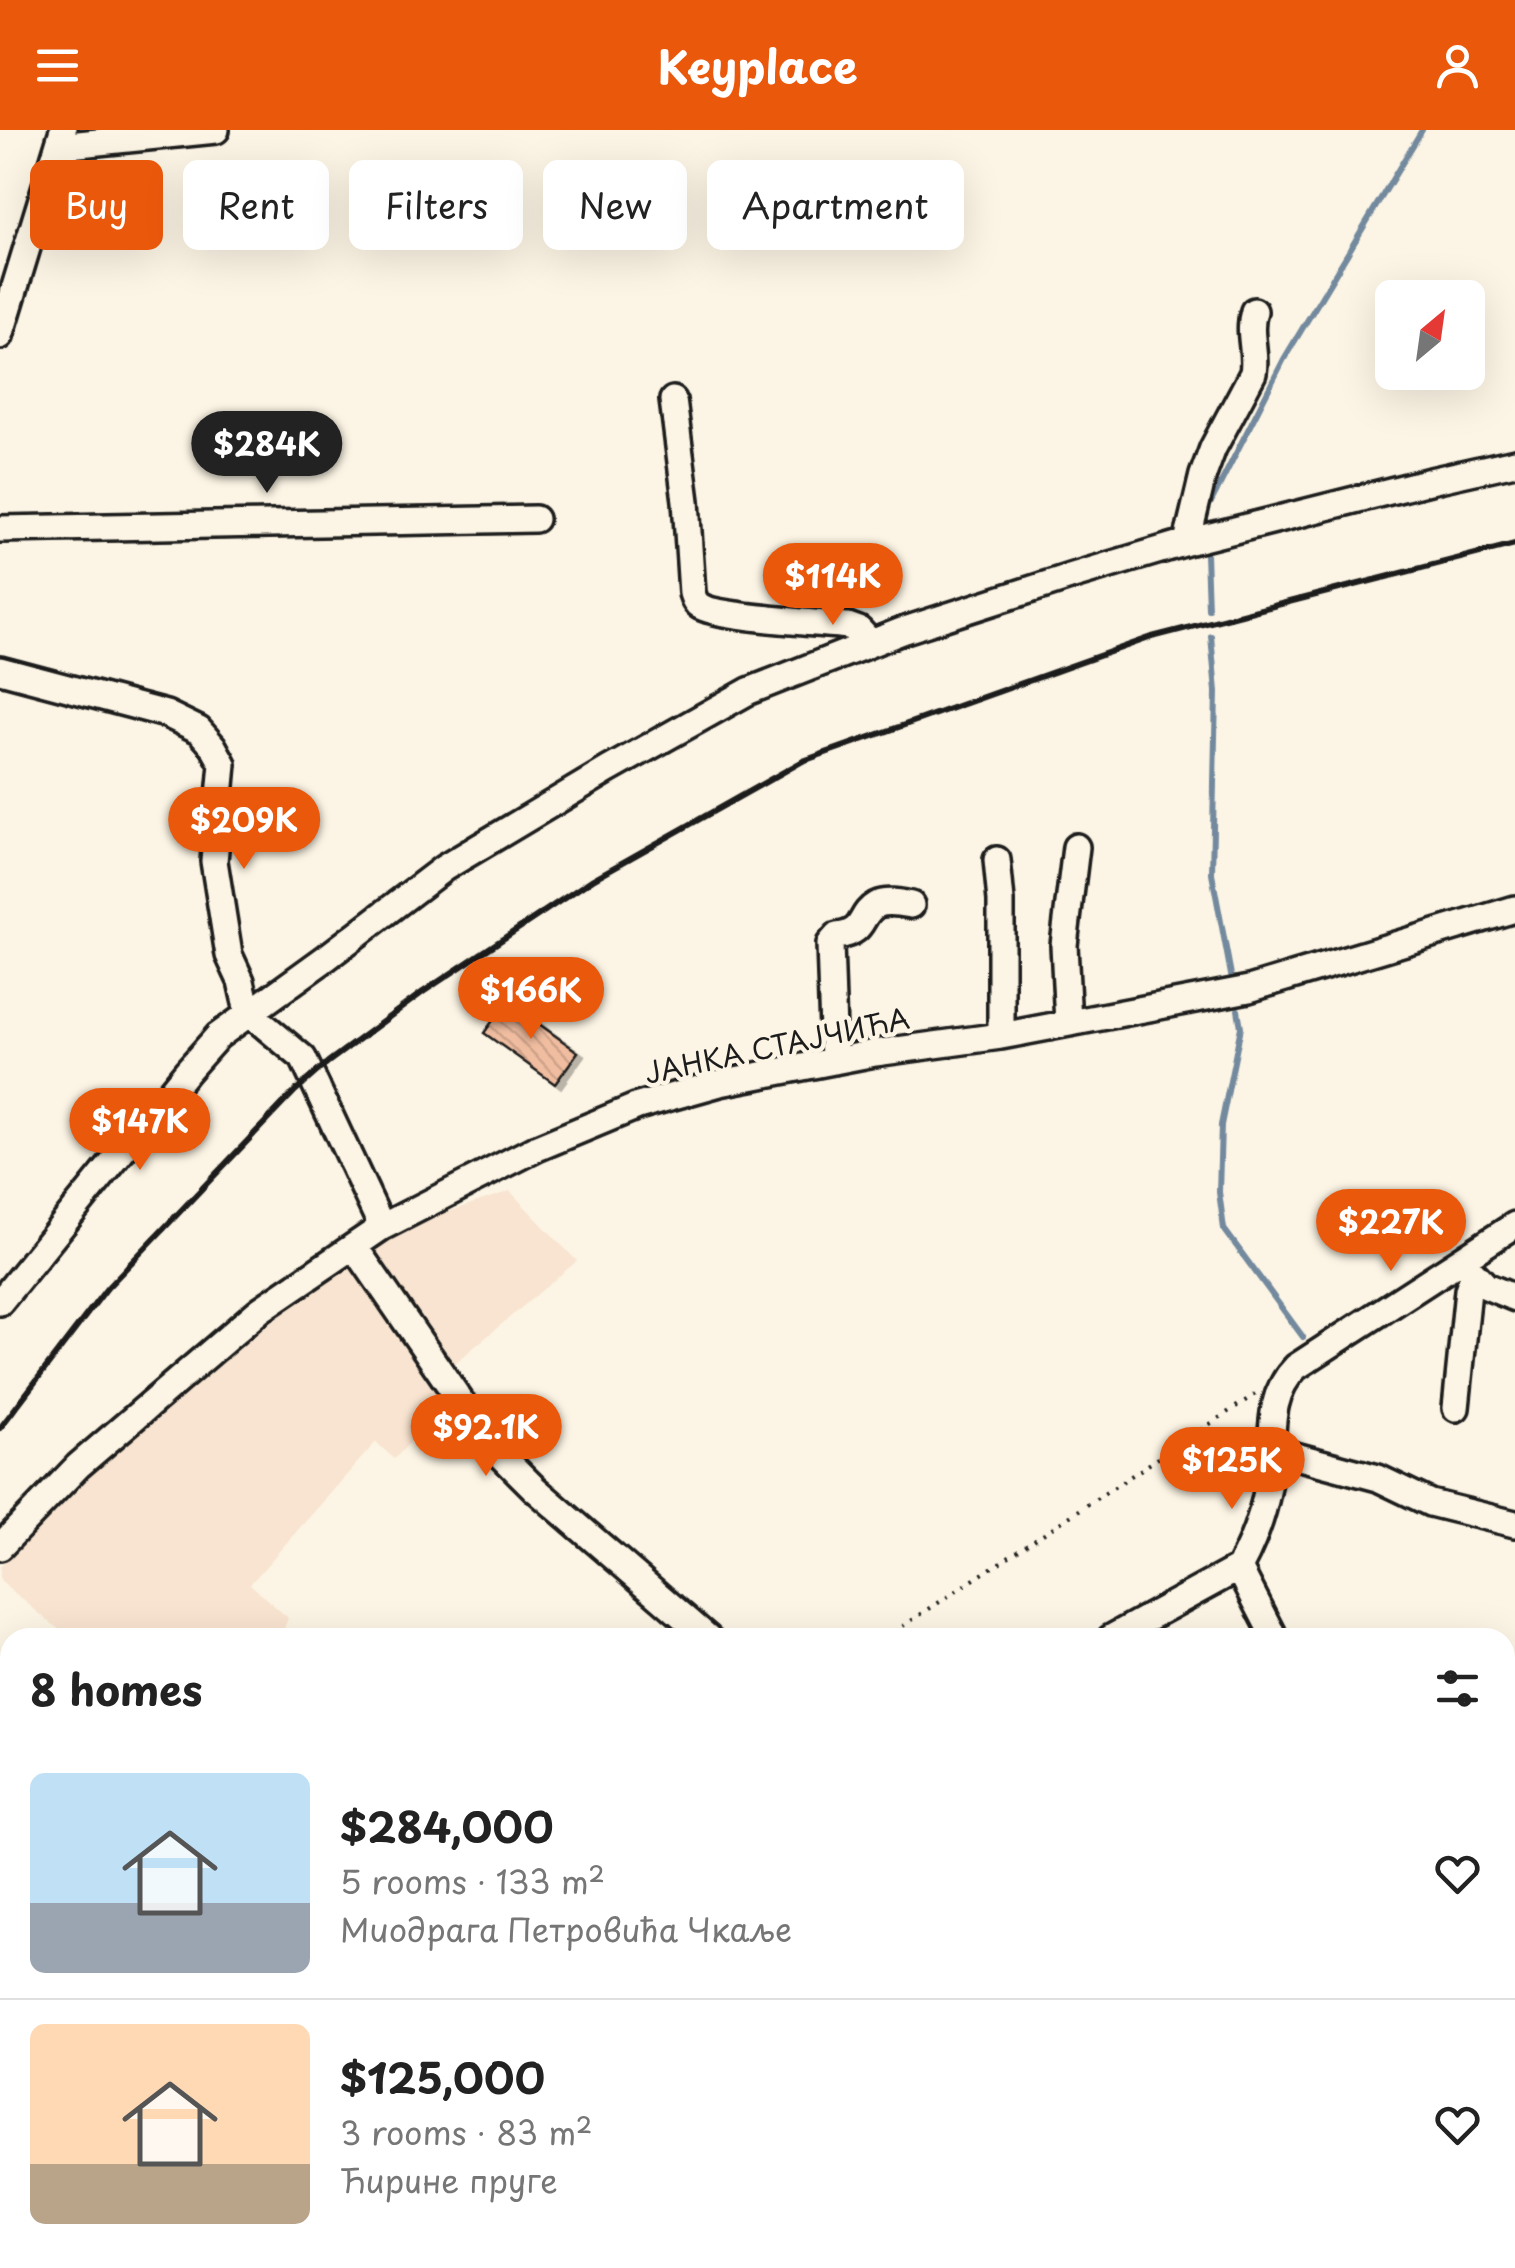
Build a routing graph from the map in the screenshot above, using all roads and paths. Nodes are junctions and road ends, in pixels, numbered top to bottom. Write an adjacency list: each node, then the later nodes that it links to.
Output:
1 (216, 130): 2 (street)
2 (61, 138): 4 (street)
3 (1254, 311): 9 (street)
4 (0, 336)
5 (672, 400): 10 (street)
6 (1515, 462): 9 (street)
7 (535, 519): 8 (street)
8 (0, 529)
9 (1187, 542): 10 (street)
10 (870, 644): 16 (street)
11 (0, 670): 16 (street)
12 (1076, 847): 17 (street)
13 (997, 860): 18 (street)
14 (911, 904): 19 (street)
15 (1515, 908): 17 (street, ЈАНКА СТАЈЧИЋА)
16 (248, 1012): 21 (street); 25 (street)
17 (1068, 1024): 18 (street, ЈАНКА СТАЈЧИЋА)
18 (1000, 1036): 19 (street, ЈАНКА СТАЈЧИЋА)
19 (834, 1061): 21 (street, ЈАНКА СТАЈЧИЋА)
20 (1515, 1226): 23 (street)
21 (382, 1227): 22 (street, ЈАНКА СТАЈЧИЋА)
22 (354, 1246): 30 (street, ЈАНКА СТАЈЧИЋА); 32 (street)
23 (1468, 1268): 24 (street); 27 (street); 28 (street)
24 (1515, 1298)
25 (0, 1302)
26 (1264, 1388): 33 (path)
27 (1456, 1408)
28 (1273, 1450): 29 (street); 31 (street)
29 (1515, 1524)
30 (0, 1547)
31 (1238, 1568): 34 (street); 35 (street)
32 (696, 1628)
33 (900, 1628)
34 (1144, 1628)
35 (1270, 1628)

